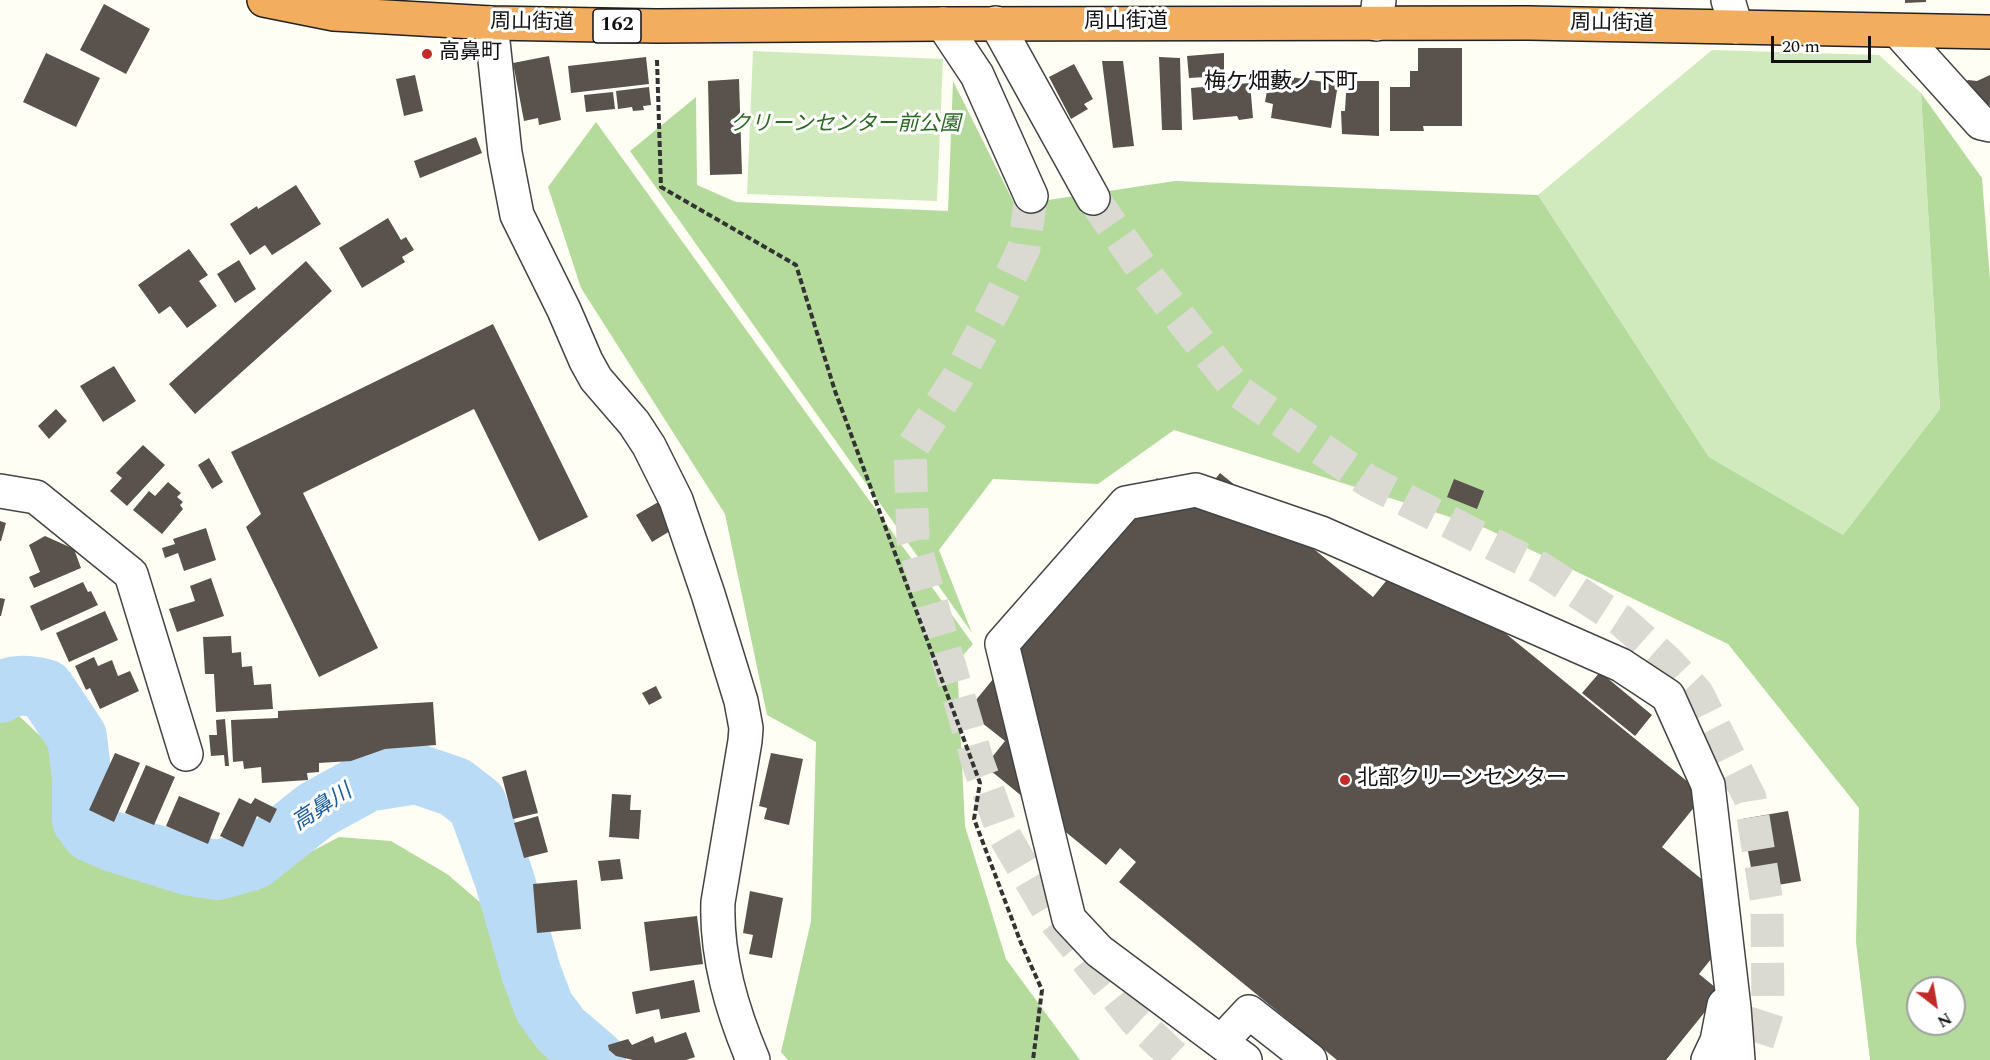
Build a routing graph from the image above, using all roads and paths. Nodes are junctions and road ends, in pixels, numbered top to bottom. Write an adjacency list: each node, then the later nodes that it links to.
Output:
1 (264, 0): 5 (highway, 周山街道 / 162)
2 (1377, 12): 3 (highway, 周山街道 / 162); 4 (highway, 周山街道 / 162)
3 (1732, 14): 7 (highway, 周山街道 / 162)
4 (965, 18): 6 (highway, 周山街道 / 162); 10 (street); 11 (street)
5 (490, 23): 6 (highway, 周山街道 / 162); 16 (street)
6 (656, 26): 17 (path)
7 (1898, 30): 8 (highway, 周山街道 / 162); 9 (street)
8 (1990, 32)
9 (1990, 125)
10 (1031, 196)
11 (1093, 198)
12 (0, 491): 13 (street)
13 (186, 754)
14 (1730, 970): 15 (street); 19 (street); 20 (street)
15 (1233, 1051): 18 (street)
16 (753, 1060)
17 (1033, 1060)
18 (1310, 1060)
19 (1708, 1060)
20 (1738, 1060)

